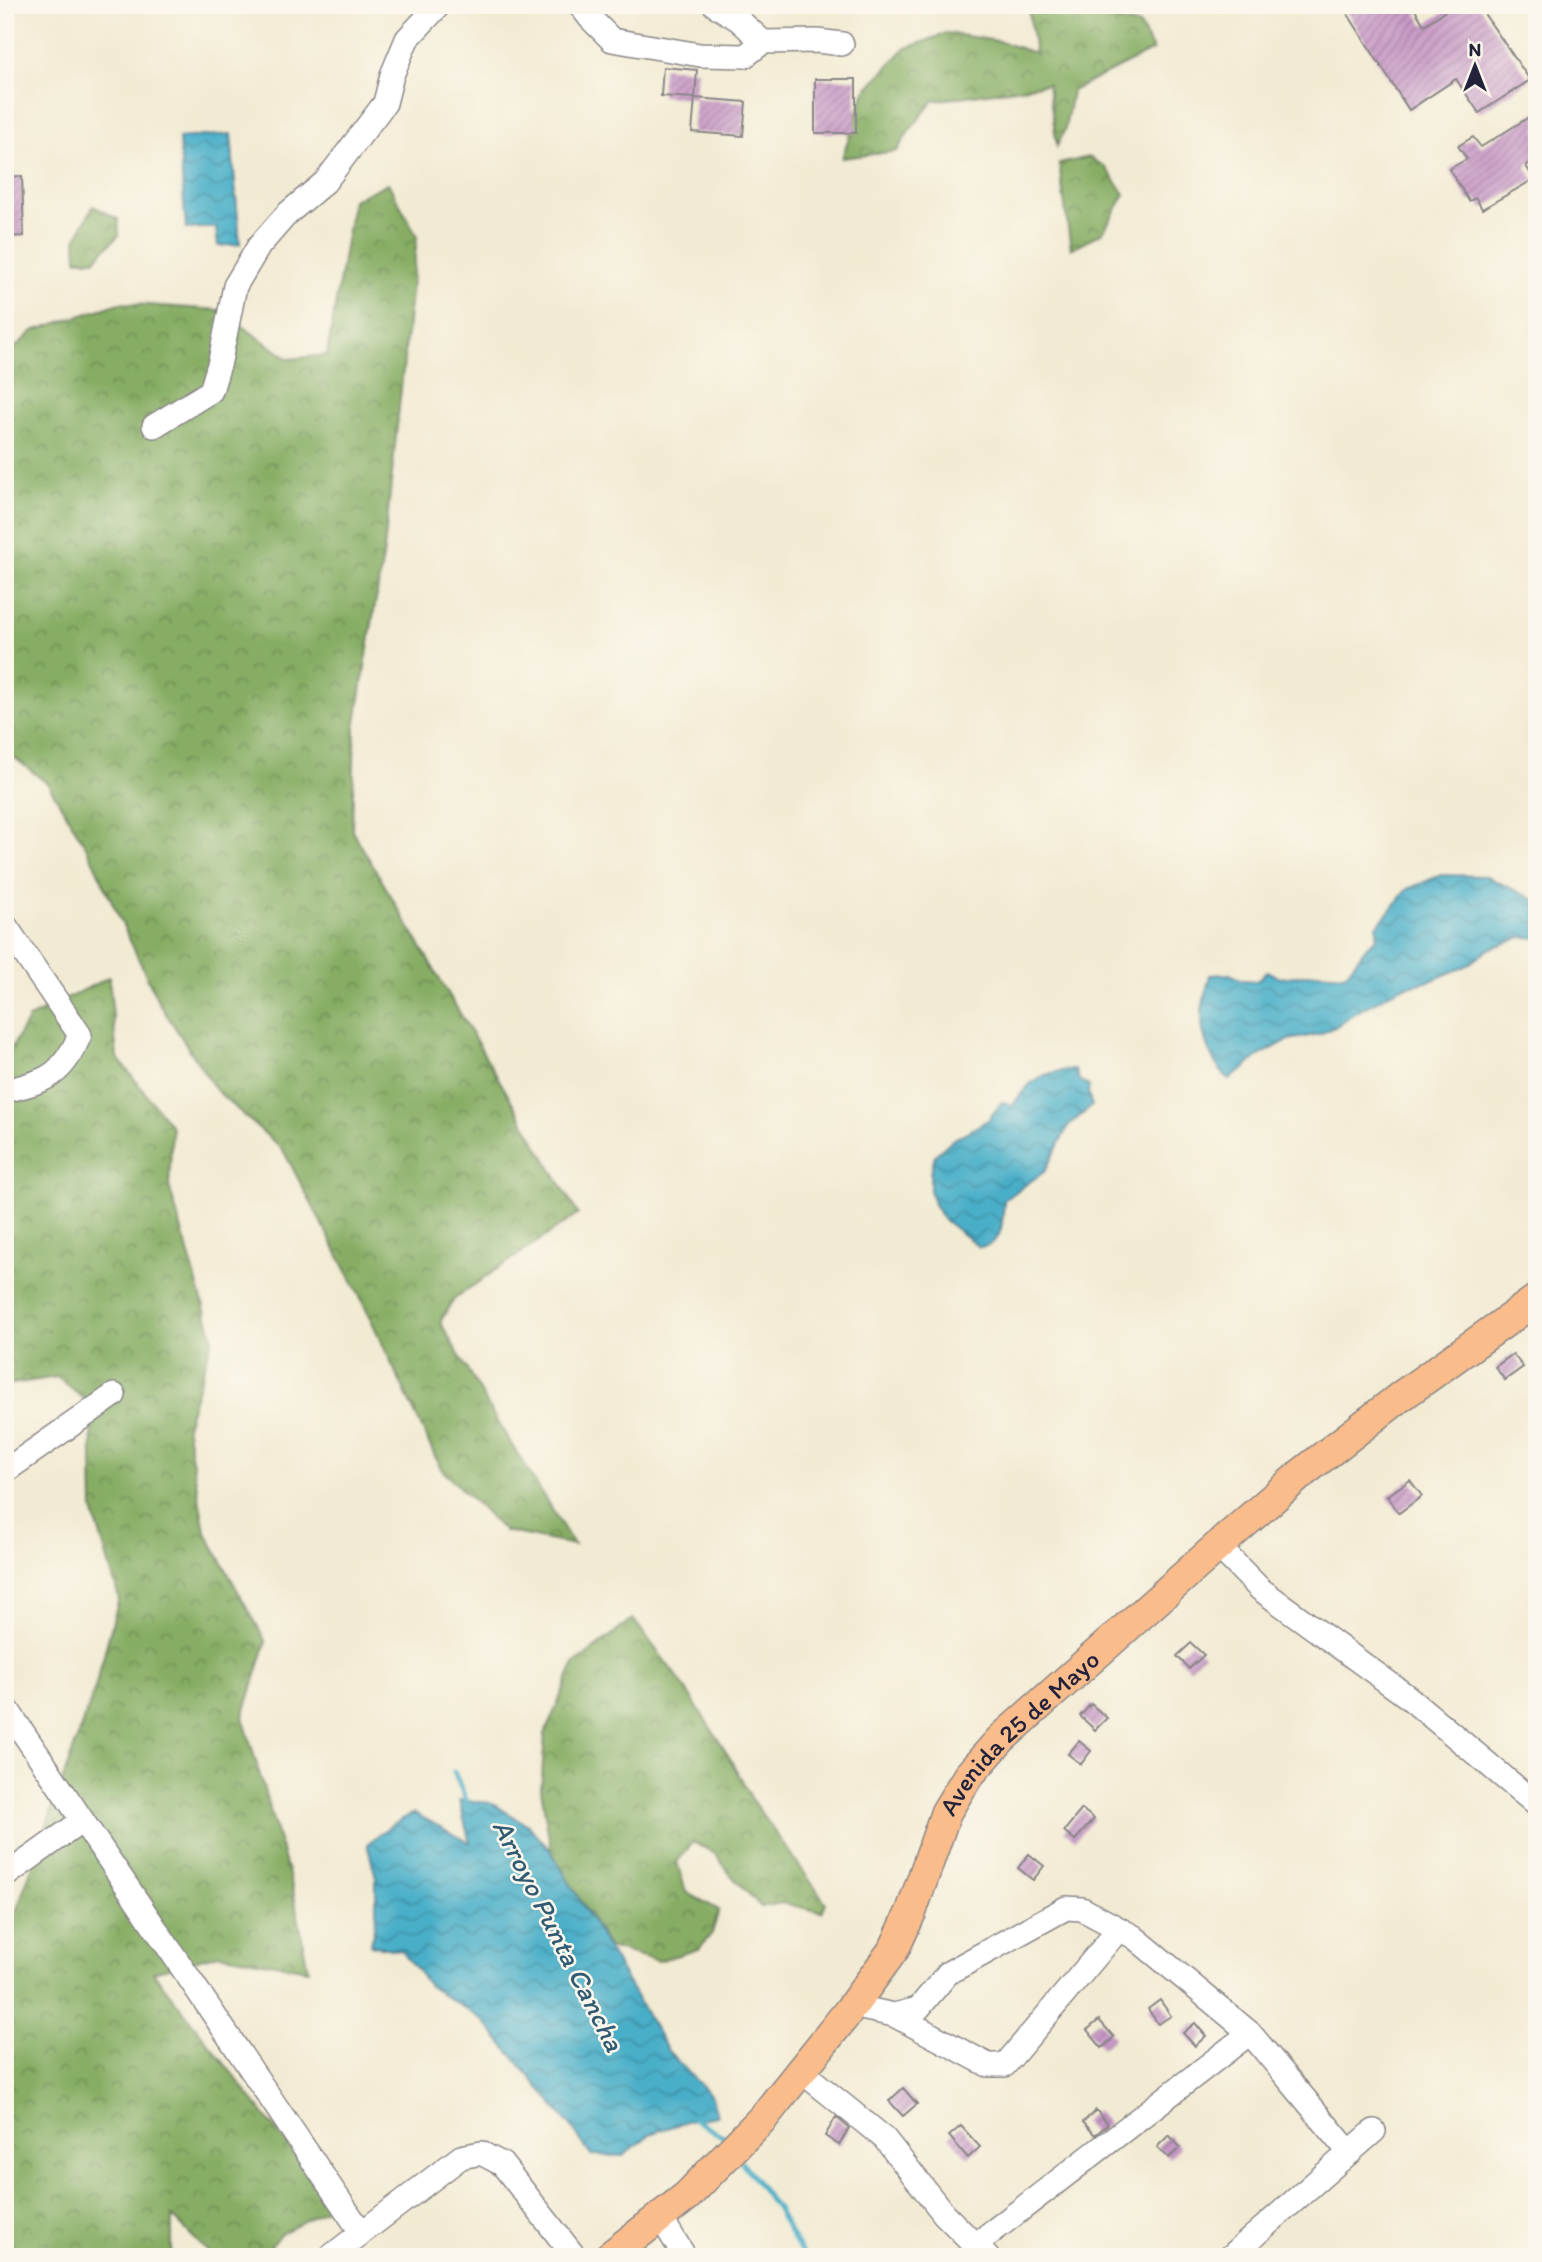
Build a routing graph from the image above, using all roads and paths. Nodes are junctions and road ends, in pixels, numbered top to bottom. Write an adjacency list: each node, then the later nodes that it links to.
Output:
1 (439, 5): 6 (street)
2 (580, 5): 4 (street)
3 (715, 5): 4 (street)
4 (763, 42): 5 (street)
5 (842, 44)
6 (154, 426)
7 (5, 925): 8 (street)
8 (5, 1091)
9 (1537, 1299): 12 (main road, Avenida 25 de Mayo)
10 (114, 1395): 11 (street)
11 (5, 1471)
12 (1218, 1546): 14 (street); 18 (main road, Avenida 25 de Mayo)
13 (5, 1706): 15 (street)
14 (1537, 1805)
15 (82, 1821): 16 (street); 25 (street)
16 (5, 1876)
17 (1119, 1929): 19 (street); 19 (street); 20 (street)
18 (852, 2006): 19 (street); 21 (main road, Avenida 25 de Mayo)
19 (894, 2015)
20 (1250, 2033): 23 (street); 26 (street)
21 (801, 2071): 24 (main road, Avenida 25 de Mayo); 26 (street)
22 (1374, 2132): 23 (street)
23 (1350, 2152): 31 (street)
24 (661, 2218): 29 (main road, Avenida 25 de Mayo); 30 (street)
25 (361, 2232): 27 (street); 28 (street)
26 (981, 2251)
27 (330, 2257)
28 (575, 2257)
29 (609, 2257)
30 (685, 2257)
31 (1230, 2257)

